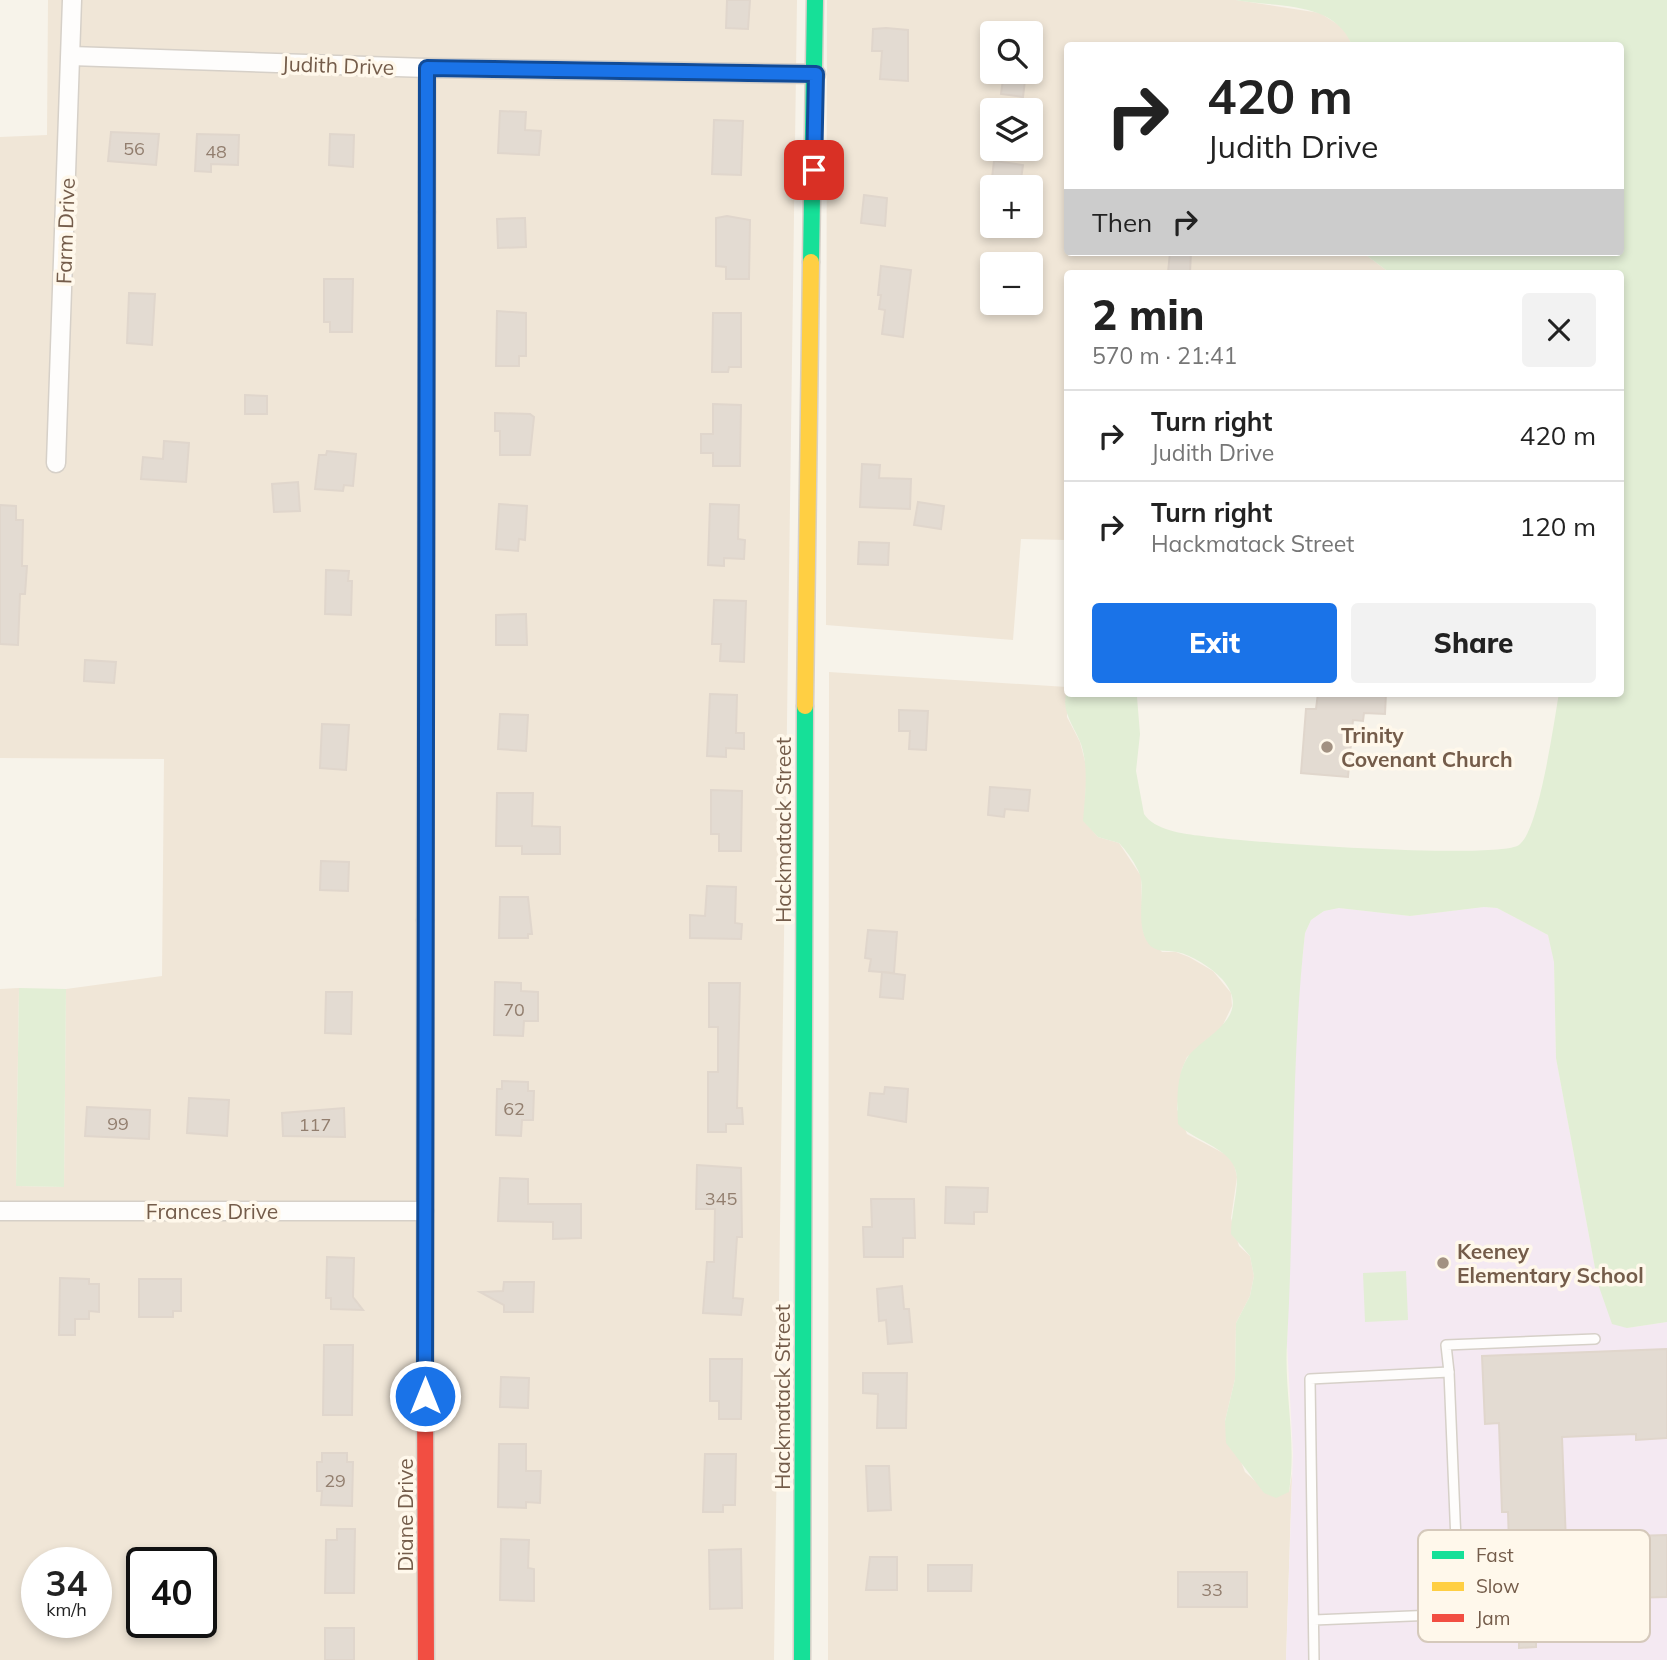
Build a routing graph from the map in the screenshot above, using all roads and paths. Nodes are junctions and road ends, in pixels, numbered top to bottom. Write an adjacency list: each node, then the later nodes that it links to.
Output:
1 (72, 0): 3 (street, Farm Drive)
2 (816, 0): 5 (street, Hackmatack Street)
3 (71, 56): 4 (street, Judith Drive); 6 (street, Farm Drive)
4 (427, 68): 5 (street, Judith Drive); 8 (street, Diane Drive)
5 (816, 74): 15 (street, Hackmatack Street)
6 (57, 463)
7 (0, 1210): 8 (street, Frances Drive)
8 (424, 1211): 14 (street, Diane Drive)
9 (1595, 1339): 10 (lane)
10 (1449, 1372): 11 (lane); 13 (lane)
11 (1456, 1530)
12 (1418, 1616): 13 (lane)
13 (1314, 1620): 16 (lane)
14 (426, 1660)
15 (802, 1660)
16 (1314, 1660)

